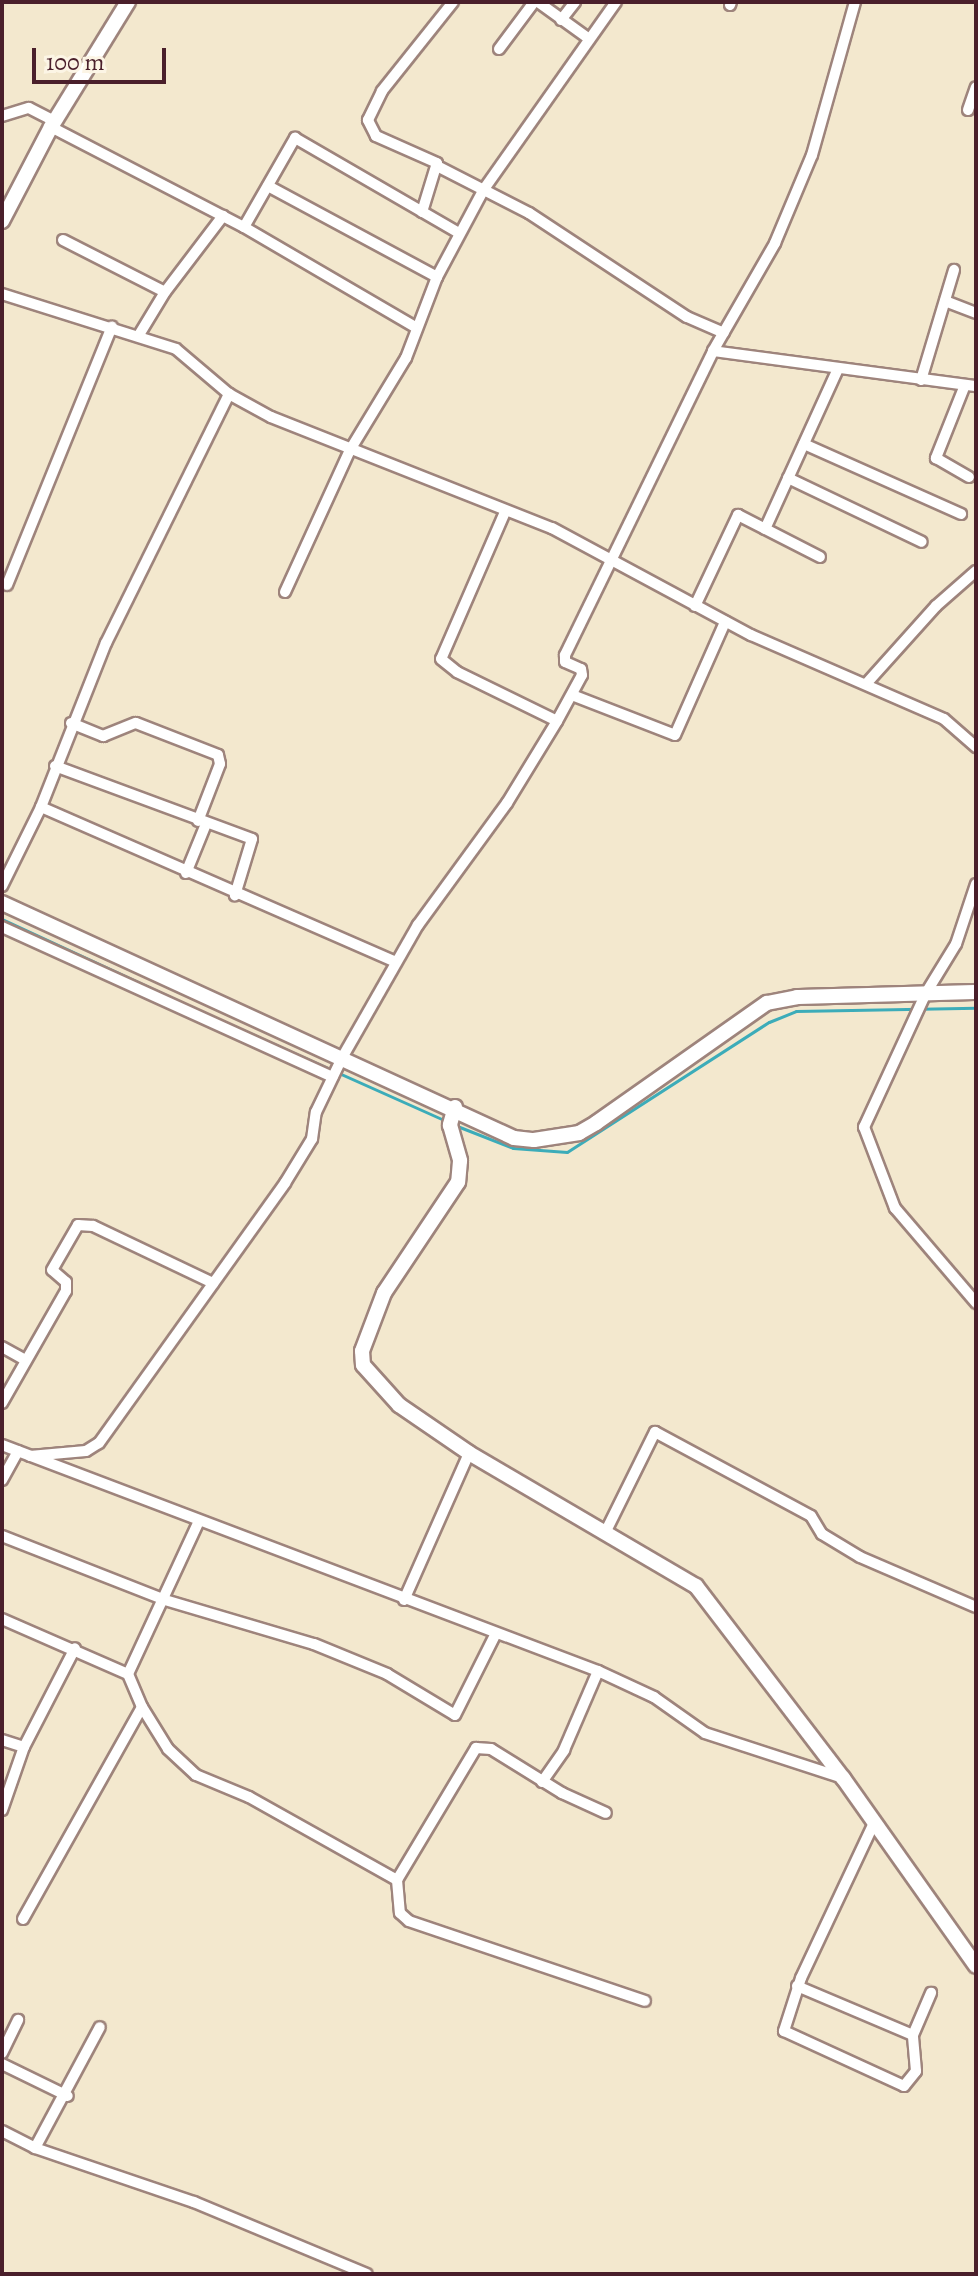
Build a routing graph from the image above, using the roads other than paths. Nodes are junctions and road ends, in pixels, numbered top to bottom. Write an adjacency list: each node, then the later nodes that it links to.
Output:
1 (128, 2): 13 (street)
2 (453, 2): 14 (street)
3 (536, 2): 7 (street); 9 (street)
4 (575, 2): 7 (street)
5 (616, 2): 8 (street)
6 (855, 2): 31 (street)
7 (561, 20): 8 (street)
8 (588, 38): 16 (street)
9 (499, 49)
10 (976, 87): 11 (street)
11 (968, 110)
12 (2, 116): 13 (street)
13 (52, 124): 18 (street); 19 (street)
14 (439, 167): 16 (street); 17 (street)
15 (268, 186): 17 (street); 20 (street); 24 (street)
16 (484, 189): 21 (street); 31 (street)
17 (422, 212): 21 (street)
18 (223, 216): 20 (street); 25 (street)
19 (2, 221)
20 (244, 227): 30 (street)
21 (459, 233): 24 (street)
22 (63, 240): 25 (street)
23 (954, 270): 27 (street)
24 (437, 277): 30 (street)
25 (165, 292): 32 (street)
26 (2, 294): 29 (street)
27 (945, 301): 28 (street); 35 (street)
28 (976, 313)
29 (112, 327): 32 (street); 49 (street)
30 (417, 328): 39 (street)
31 (724, 333): 33 (street)
32 (139, 335): 37 (street)
33 (713, 351): 34 (street); 46 (street)
34 (837, 371): 35 (street); 38 (street)
35 (921, 380): 36 (street)
36 (970, 386): 40 (street)
37 (229, 394): 39 (street); 56 (street)
38 (804, 444): 41 (street); 43 (street)
39 (350, 450): 42 (street); 50 (street)
40 (969, 477)
41 (788, 478): 44 (street); 45 (street)
42 (505, 512): 46 (street); 55 (street)
43 (961, 514)
44 (765, 529): 47 (street); 51 (street)
45 (922, 542)
46 (609, 557): 51 (street); 54 (street)
47 (820, 557)
48 (976, 571): 53 (street)
49 (7, 585)
50 (285, 592)
51 (695, 606): 52 (street)
52 (725, 622): 53 (street); 54 (street)
53 (866, 684): 57 (street)
54 (572, 695): 55 (street)
55 (557, 721): 67 (street)
56 (71, 723): 58 (street); 60 (street)
57 (976, 747)
58 (55, 766): 59 (street); 60 (street)
59 (41, 807): 61 (street); 63 (street)
60 (202, 822): 61 (street); 64 (street)
61 (186, 873): 64 (street)
62 (976, 884): 69 (street)
63 (2, 886)
64 (235, 895): 67 (street)
65 (2, 903): 70 (street)
66 (2, 927): 71 (street)
67 (396, 962): 70 (street)
68 (976, 992): 69 (street)
69 (921, 1003): 72 (street); 74 (street)
70 (341, 1060): 71 (street); 72 (street)
71 (334, 1076): 73 (street)
72 (453, 1116): 80 (street)
73 (213, 1283): 76 (street); 81 (street)
74 (976, 1303)
75 (2, 1347): 76 (street)
76 (25, 1360): 77 (street)
77 (2, 1403)
78 (2, 1445): 79 (street)
79 (18, 1451): 81 (street); 82 (street)
80 (469, 1453): 84 (street); 87 (street)
81 (30, 1456): 83 (street)
82 (2, 1480)
83 (199, 1521): 86 (street); 87 (street)
84 (605, 1533): 88 (street); 97 (street)
85 (2, 1536): 86 (street)
86 (165, 1600): 90 (street); 93 (street)
87 (404, 1600): 90 (street)
88 (976, 1607)
89 (2, 1619): 91 (street)
90 (495, 1635): 92 (street)
91 (75, 1648): 93 (street); 96 (street)
92 (598, 1671): 97 (street); 98 (street)
93 (128, 1674): 94 (street)
94 (142, 1707): 102 (street); 103 (street)
95 (2, 1740): 96 (street)
96 (24, 1747): 99 (street)
97 (843, 1778): 101 (street)
98 (542, 1782): 100 (street); 102 (street)
99 (2, 1810)
100 (606, 1813)
101 (874, 1823): 104 (street); 105 (street)
102 (397, 1880): 107 (street)
103 (23, 1919)
104 (976, 1966)
105 (797, 1986): 110 (street); 110 (street)
106 (931, 1993): 110 (street)
107 (645, 2001)
108 (18, 2020): 111 (street)
109 (100, 2027): 113 (street)
110 (913, 2035)
111 (2, 2053)
112 (2, 2064): 113 (street)
113 (68, 2096): 115 (street)
114 (2, 2131): 115 (street)
115 (35, 2148): 116 (street)
116 (367, 2274)

